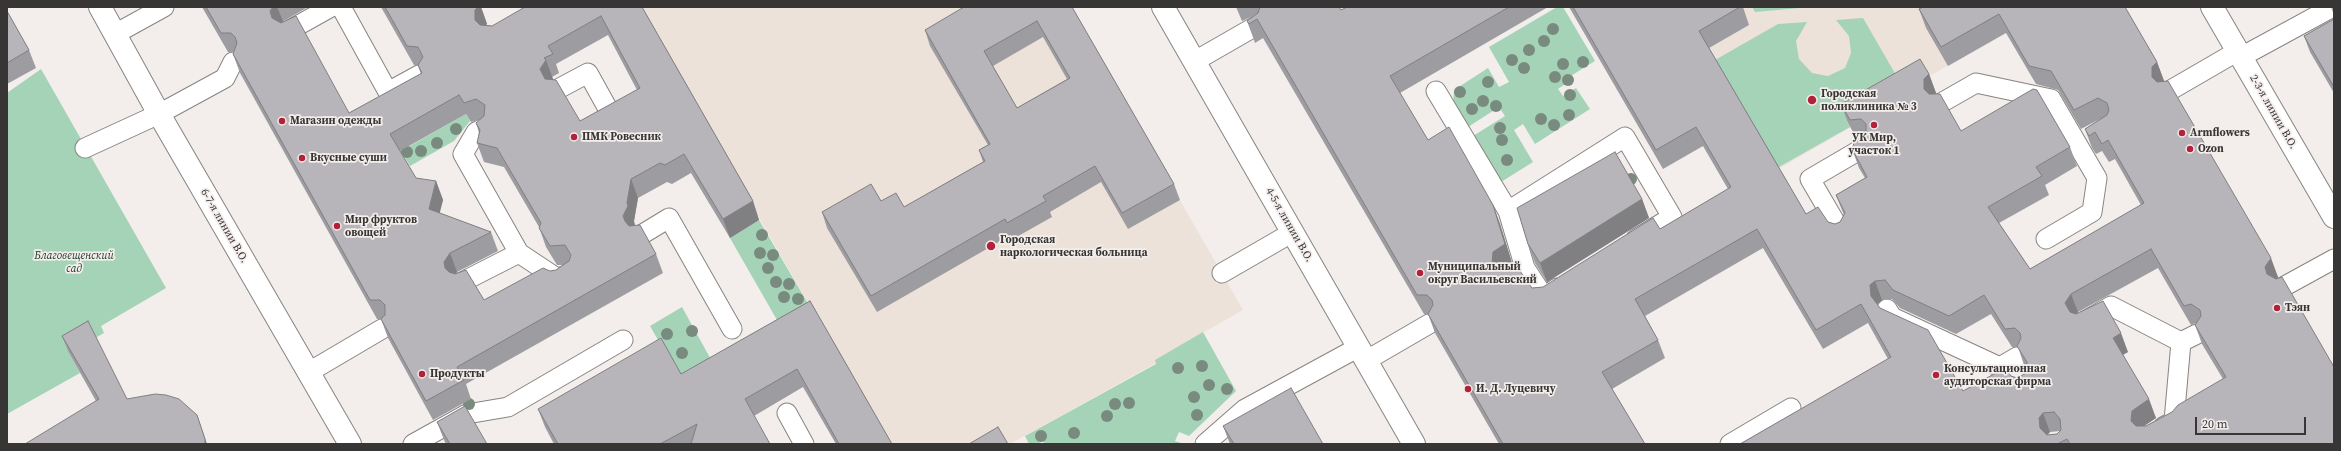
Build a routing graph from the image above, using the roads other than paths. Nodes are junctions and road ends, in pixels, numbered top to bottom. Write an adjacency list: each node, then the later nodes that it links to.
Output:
1 (100, 7): 10 (street, 6-7-я линии В.О.)
2 (164, 7): 10 (lane)
3 (331, 7): 9 (lane)
4 (341, 7): 14 (lane)
5 (1163, 7): 12 (street, 4-5-я линии В.О.)
6 (2212, 7): 11 (street, 2-3-я линии В.О.)
7 (2332, 7): 11 (lane)
8 (1256, 26): 12 (lane)
9 (288, 31)
10 (115, 34): 20 (street, 6-7-я линии В.О.)
11 (2239, 54): 17 (lane); 27 (street, 2-3-я линии В.О.)
12 (1195, 61): 28 (street, 4-5-я линии В.О.)
13 (234, 62): 20 (lane)
14 (419, 75)
15 (558, 89): 19 (lane)
16 (1436, 91): 26 (lane)
17 (2169, 91)
18 (1941, 103): 23 (lane)
19 (608, 109)
20 (159, 114): 24 (lane); 48 (street, 6-7-я линии В.О.)
21 (482, 129): 33 (lane)
22 (2094, 134): 23 (lane)
23 (2077, 144): 31 (lane)
24 (85, 148)
25 (1863, 148): 29 (lane)
26 (1508, 211): 32 (lane); 37 (lane)
27 (2334, 217)
28 (1293, 232): 35 (lane); 46 (street, 4-5-я линии В.О.)
29 (1841, 232)
30 (641, 235): 44 (lane)
31 (2046, 239)
32 (1618, 250)
33 (518, 253): 36 (lane); 38 (lane)
34 (2334, 259): 39 (lane)
35 (1222, 272)
36 (567, 274)
37 (1571, 280)
38 (462, 282)
39 (2283, 287)
40 (1887, 309): 47 (lane)
41 (2084, 322): 51 (lane)
42 (1429, 324): 46 (lane)
43 (382, 329): 48 (lane)
44 (732, 329)
45 (623, 340): 53 (lane)
46 (1363, 354): 55 (lane); 56 (street, 4-5-я линии В.О.)
47 (2015, 364)
48 (309, 372): 52 (street, 6-7-я линии В.О.)
49 (1791, 408): 57 (lane)
50 (787, 413): 54 (lane)
51 (2148, 435)
52 (350, 444)
53 (413, 444)
54 (804, 444)
55 (1205, 444)
56 (1414, 444)
57 (1730, 444)

